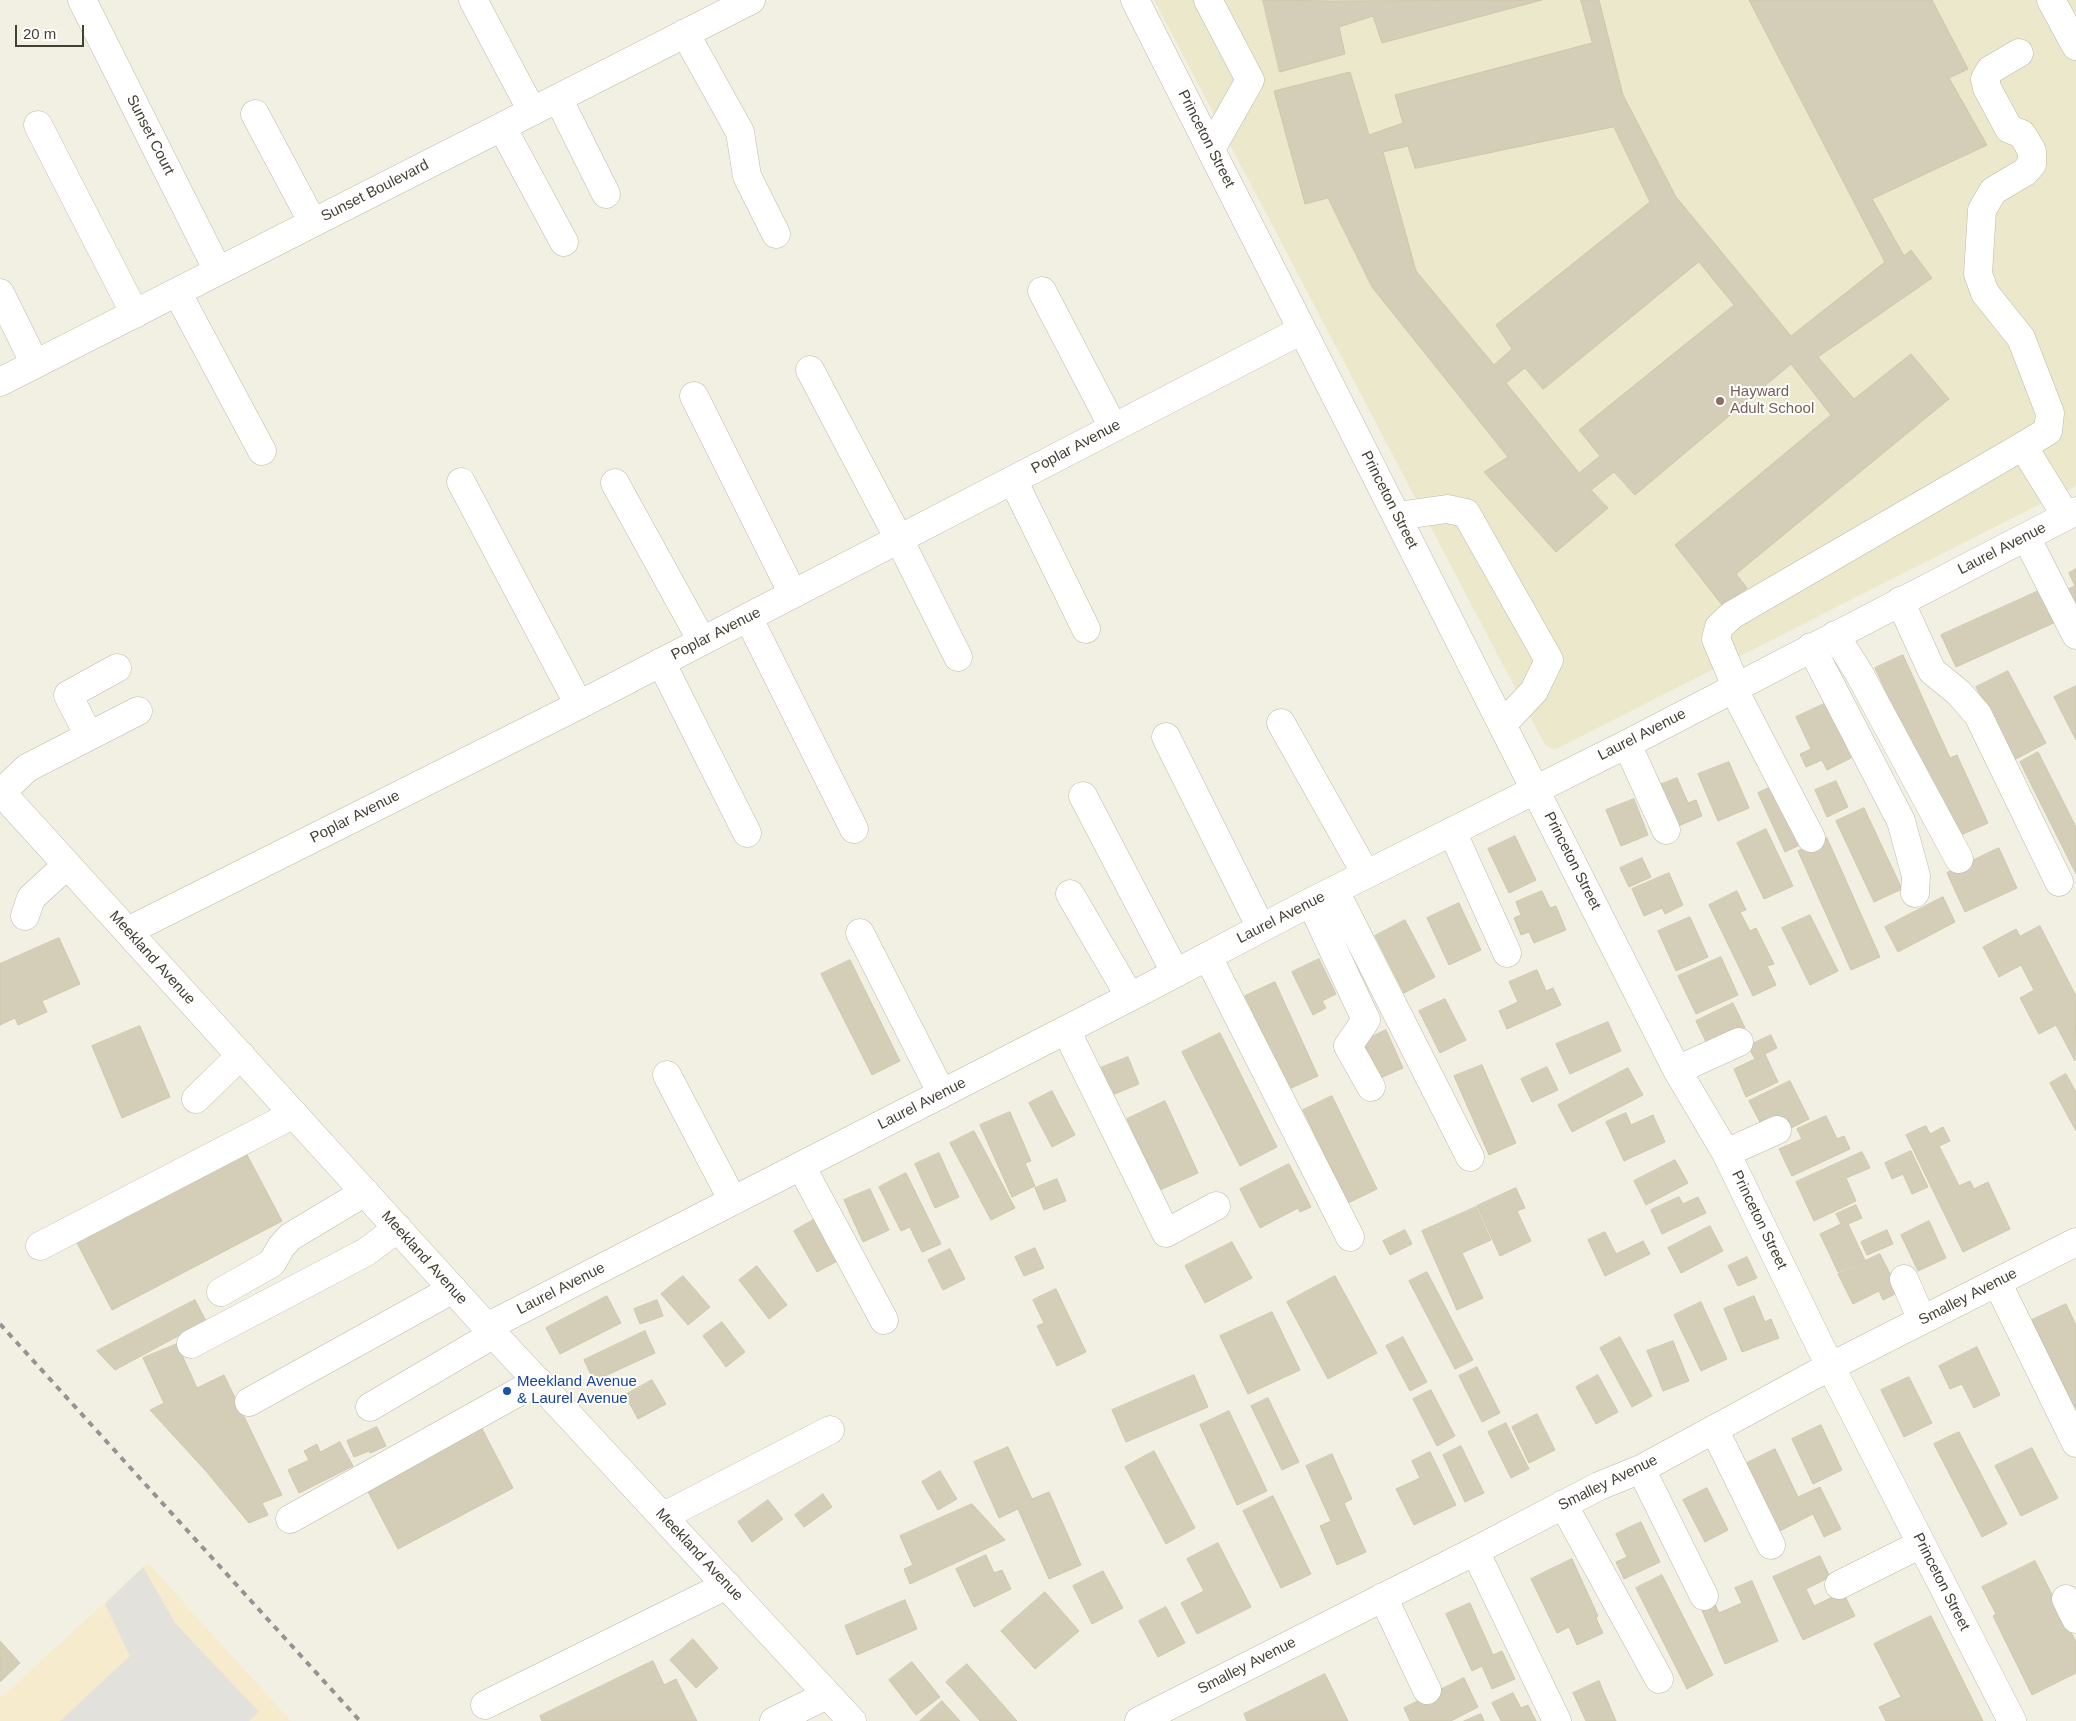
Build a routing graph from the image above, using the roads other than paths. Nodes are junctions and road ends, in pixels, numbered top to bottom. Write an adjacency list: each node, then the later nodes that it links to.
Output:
1 (82, 0): 20 (street, Sunset Court)
2 (473, 0): 11 (street)
3 (751, 0): 7 (street, Sunset Boulevard)
4 (1134, 0): 15 (street, Princeton Street)
5 (1208, 0): 15 (street)
6 (2052, 0): 8 (street)
7 (685, 34): 10 (street, Sunset Boulevard); 18 (street)
8 (2076, 46)
9 (2019, 53): 31 (street)
10 (558, 98): 11 (street, Sunset Boulevard); 16 (street)
11 (532, 111): 14 (street, Sunset Boulevard)
12 (254, 114): 17 (street)
13 (38, 125): 24 (street)
14 (502, 127): 17 (street, Sunset Boulevard); 19 (street)
15 (1211, 149): 25 (street, Princeton Street)
16 (606, 194)
17 (312, 222): 20 (street, Sunset Boulevard)
18 (776, 234)
19 (564, 242)
20 (218, 271): 22 (street, Sunset Boulevard)
21 (1042, 290): 30 (street)
22 (177, 292): 24 (street, Sunset Boulevard); 32 (street)
23 (0, 293): 26 (street)
24 (135, 314): 26 (street, Sunset Boulevard)
25 (1302, 330): 30 (street, Poplar Avenue); 37 (street, Princeton Street)
26 (35, 364): 28 (street, Sunset Boulevard)
27 (810, 370): 39 (street)
28 (0, 382)
29 (694, 396): 40 (street)
30 (1113, 427): 33 (street, Poplar Avenue)
31 (2023, 446): 36 (street); 51 (street)
32 (262, 451)
33 (1013, 480): 39 (street, Poplar Avenue); 43 (street)
34 (461, 482): 52 (street)
35 (615, 483): 46 (street)
36 (2071, 513): 38 (street, Laurel Avenue)
37 (1397, 516): 55 (street, Princeton Street); 55 (street)
38 (2026, 536): 41 (street, Laurel Avenue); 45 (street)
39 (899, 539): 40 (street, Poplar Avenue); 48 (street)
40 (794, 594): 42 (street, Poplar Avenue)
41 (1900, 602): 44 (street, Laurel Avenue); 70 (street)
42 (748, 617): 46 (street, Poplar Avenue); 62 (street)
43 (1086, 629)
44 (1835, 635): 47 (street, Laurel Avenue); 67 (street)
45 (2076, 635)
46 (702, 641): 49 (street, Poplar Avenue)
47 (1811, 647): 51 (street, Laurel Avenue); 71 (street)
48 (958, 657)
49 (661, 662): 52 (street, Poplar Avenue); 65 (street)
50 (117, 668): 56 (street)
51 (1734, 687): 58 (street, Laurel Avenue); 66 (street)
52 (579, 705): 76 (street, Poplar Avenue)
53 (138, 711): 56 (street)
54 (1281, 723): 69 (street)
55 (1503, 724): 59 (street, Princeton Street)
56 (89, 736): 60 (street)
57 (1166, 737): 75 (street)
58 (1627, 744): 59 (street, Laurel Avenue); 63 (street)
59 (1536, 789): 64 (street, Laurel Avenue); 85 (street, Princeton Street)
60 (1, 792): 68 (street, Meekland Avenue)
61 (1083, 796): 80 (street)
62 (854, 829)
63 (1666, 830)
64 (1452, 831): 69 (street, Laurel Avenue); 78 (street)
65 (747, 832)
66 (1811, 838)
67 (1958, 858)
68 (67, 865): 74 (street); 76 (street, Meekland Avenue)
69 (1366, 874): 73 (street, Laurel Avenue)
70 (2059, 882)
71 (1915, 893)
72 (1070, 894): 81 (street)
73 (1323, 896): 75 (street, Laurel Avenue); 87 (street); 93 (street)
74 (25, 916)
75 (1261, 928): 79 (street, Laurel Avenue)
76 (128, 931): 84 (street, Meekland Avenue)
77 (860, 933): 88 (street)
78 (1507, 952)
79 (1208, 957): 80 (street, Laurel Avenue); 99 (street)
80 (1175, 972): 81 (street, Laurel Avenue)
81 (1130, 997): 82 (street, Laurel Avenue)
82 (1066, 1030): 88 (street, Laurel Avenue); 97 (street)
83 (1739, 1042): 85 (street)
84 (241, 1055): 89 (street); 90 (street, Meekland Avenue)
85 (1677, 1070): 92 (street, Princeton Street)
86 (668, 1076): 96 (street)
87 (1371, 1087)
88 (942, 1094): 94 (street, Laurel Avenue)
89 (196, 1099)
90 (294, 1114): 95 (street, Meekland Avenue); 101 (street)
91 (1777, 1130): 92 (street)
92 (1726, 1153): 110 (street, Princeton Street)
93 (1470, 1157)
94 (801, 1166): 96 (street, Laurel Avenue); 106 (street)
95 (365, 1192): 98 (street, Meekland Avenue); 105 (street)
96 (733, 1201): 108 (street, Laurel Avenue)
97 (1216, 1206)
98 (398, 1228): 104 (street, Meekland Avenue); 109 (street)
99 (1350, 1237)
100 (2076, 1242): 103 (street, Smalley Avenue)
101 (40, 1246)
102 (1904, 1279): 107 (street)
103 (1997, 1282): 107 (street, Smalley Avenue); 116 (street)
104 (453, 1289): 108 (street, Meekland Avenue); 112 (street)
105 (222, 1292)
106 (884, 1320)
107 (1922, 1320): 110 (street, Smalley Avenue)
108 (491, 1331): 111 (street, Meekland Avenue); 113 (street, Laurel Avenue)
109 (191, 1344)
110 (1831, 1367): 114 (street, Smalley Avenue); 121 (street, Princeton Street)
111 (538, 1381): 119 (street, Meekland Avenue); 120 (street)
112 (249, 1402)
113 (370, 1407)
114 (1714, 1429): 117 (street, Smalley Avenue); 122 (street)
115 (830, 1430): 119 (street)
116 (2076, 1443)
117 (1641, 1468): 118 (street, Smalley Avenue); 126 (street)
118 (1563, 1504): 123 (street, Smalley Avenue); 128 (street)
119 (664, 1516): 124 (street, Meekland Avenue)
120 (290, 1519)
121 (1921, 1544): 125 (street); 136 (street, Princeton Street)
122 (1771, 1545)
123 (1474, 1551): 127 (street, Smalley Avenue); 135 (street)
124 (727, 1585): 130 (street, Meekland Avenue); 131 (street)
125 (1839, 1585)
126 (1704, 1596)
127 (1382, 1597): 129 (street); 134 (street, Smalley Avenue)
128 (1658, 1679)
129 (1427, 1690)
130 (828, 1696): 132 (street); 133 (street, Meekland Avenue)
131 (485, 1705)
132 (774, 1721)
133 (852, 1721)
134 (1139, 1721)
135 (1557, 1721)
136 (2012, 1721)

